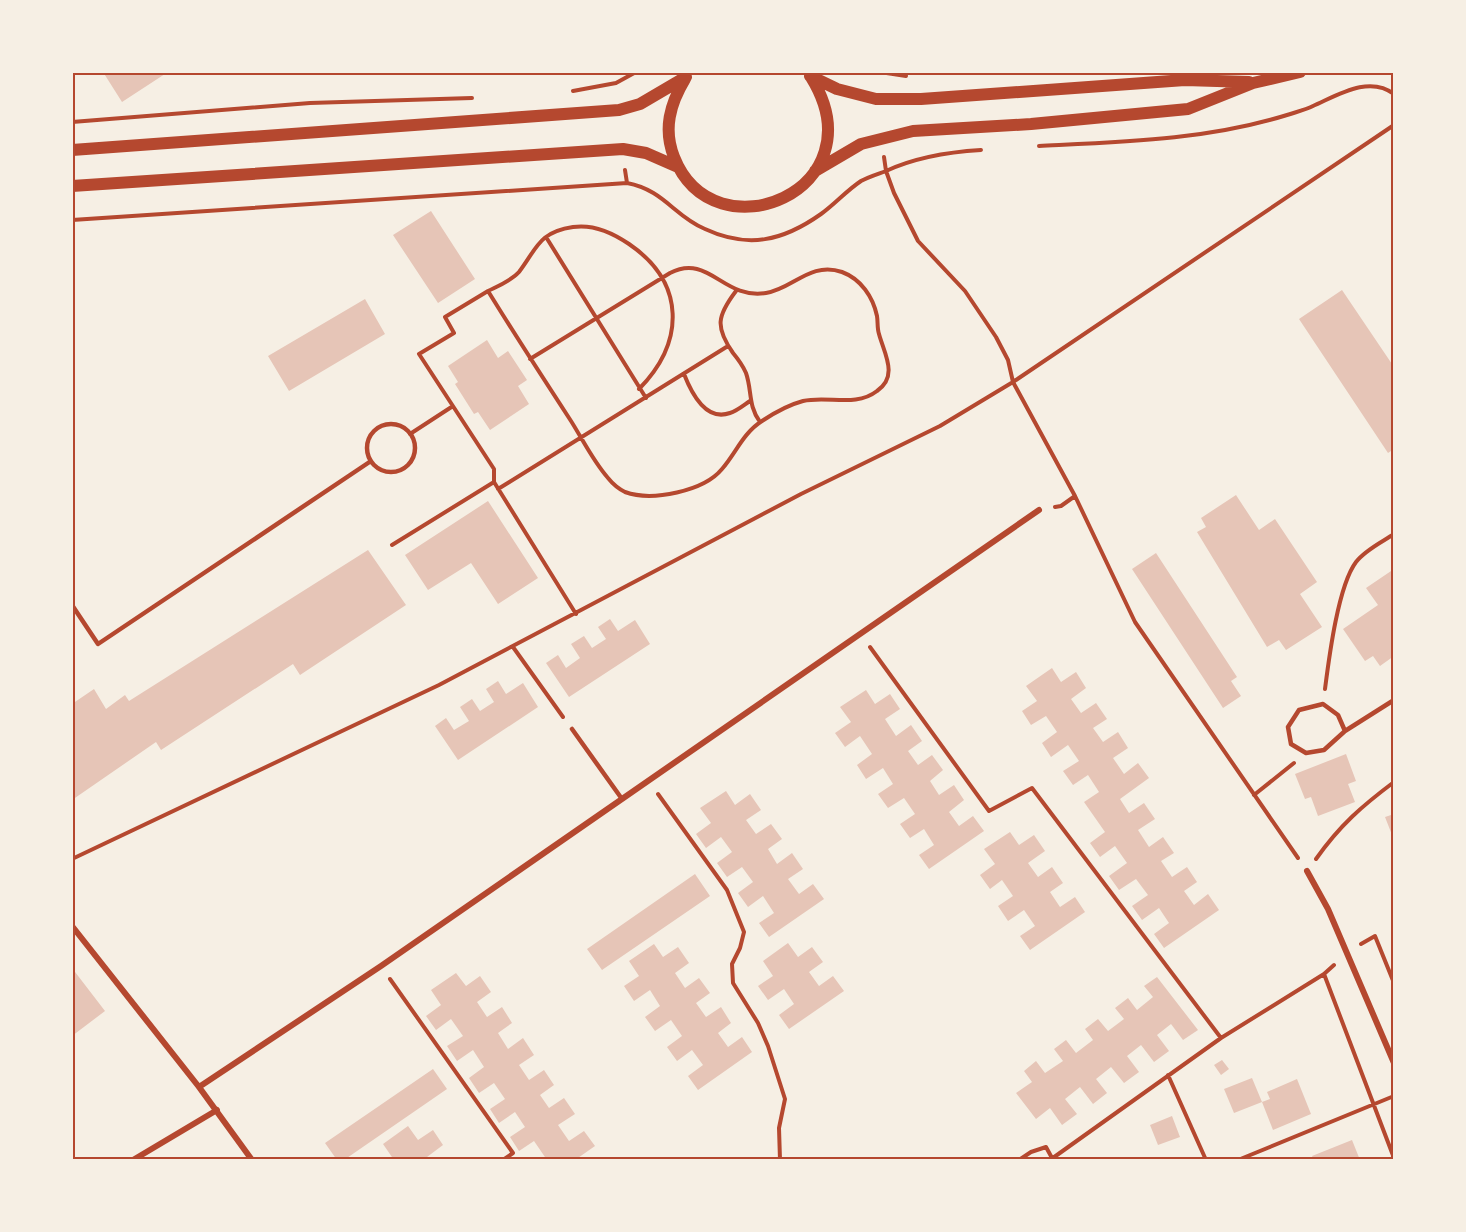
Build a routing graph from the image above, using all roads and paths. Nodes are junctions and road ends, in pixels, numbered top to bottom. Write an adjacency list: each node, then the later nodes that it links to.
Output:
1 (636, 72): 5 (path)
2 (1300, 72): 6 (main road)
3 (808, 74): 6 (main road); 19 (main road)
4 (688, 75): 10 (main road); 18 (main road)
5 (616, 82): 7 (path); 10 (path)
6 (1253, 83): 13 (main road)
7 (562, 92)
8 (1394, 94): 14 (path)
9 (483, 98): 11 (path)
10 (619, 110): 17 (main road)
11 (72, 122)
12 (1394, 125): 32 (path)
13 (881, 139): 19 (main road); 20 (path)
14 (1035, 146)
15 (623, 149): 18 (main road); 21 (path); 22 (main road)
16 (990, 149): 20 (path)
17 (72, 150)
18 (678, 167): 19 (main road)
19 (815, 171)
20 (886, 171): 21 (path); 32 (path)
21 (627, 183): 23 (path)
22 (72, 186)
23 (72, 220)
24 (546, 237): 25 (path); 26 (path); 28 (path)
25 (662, 278): 27 (path); 28 (path); 33 (path)
26 (488, 291): 30 (path); 36 (path)
27 (736, 291): 29 (path); 37 (path)
28 (596, 319): 30 (path); 33 (path)
29 (728, 346): 31 (path); 35 (path)
30 (531, 359): 39 (path)
31 (684, 374): 34 (path); 35 (path)
32 (1013, 382): 47 (path); 57 (path)
33 (639, 388): 34 (path)
34 (646, 398): 39 (path)
35 (750, 401): 37 (path)
36 (453, 406): 38 (path); 41 (path)
37 (760, 422): 39 (path)
38 (410, 434): 40 (lane); 40 (lane)
39 (582, 438): 42 (path)
40 (371, 461): 46 (lane)
41 (494, 482): 42 (path); 45 (path)
42 (498, 489): 47 (path)
43 (1039, 510): 48 (street)
44 (1394, 534): 51 (path)
45 (392, 545)
46 (72, 605)
47 (576, 614): 49 (path)
48 (860, 634): 55 (street); 66 (path)
49 (513, 646): 52 (path); 59 (path)
50 (1394, 700): 53 (lane)
51 (1323, 704): 53 (lane); 54 (lane)
52 (572, 729): 58 (lane)
53 (1345, 731): 54 (lane)
54 (1306, 753): 57 (path)
55 (648, 781): 58 (street); 78 (path)
56 (1394, 782): 60 (path)
57 (1254, 795): 60 (path)
58 (622, 799): 63 (street)
59 (72, 859)
60 (1307, 871): 62 (street)
61 (72, 926): 69 (street)
62 (1348, 952): 64 (path); 65 (path); 67 (street)
63 (381, 966): 69 (street); 77 (path)
64 (1324, 974): 66 (path); 71 (path)
65 (1394, 983)
66 (1221, 1038): 68 (path)
67 (1394, 1063)
68 (1168, 1076): 74 (path); 80 (path)
69 (199, 1087): 72 (street)
70 (1394, 1096): 71 (path)
71 (1373, 1105): 73 (path); 81 (path)
72 (217, 1110): 75 (street); 76 (street)
73 (1394, 1158)
74 (1051, 1159): 79 (path)
75 (133, 1160)
76 (252, 1160)
77 (503, 1160)
78 (780, 1160)
79 (1019, 1160)
80 (1206, 1160)
81 (1238, 1160)

